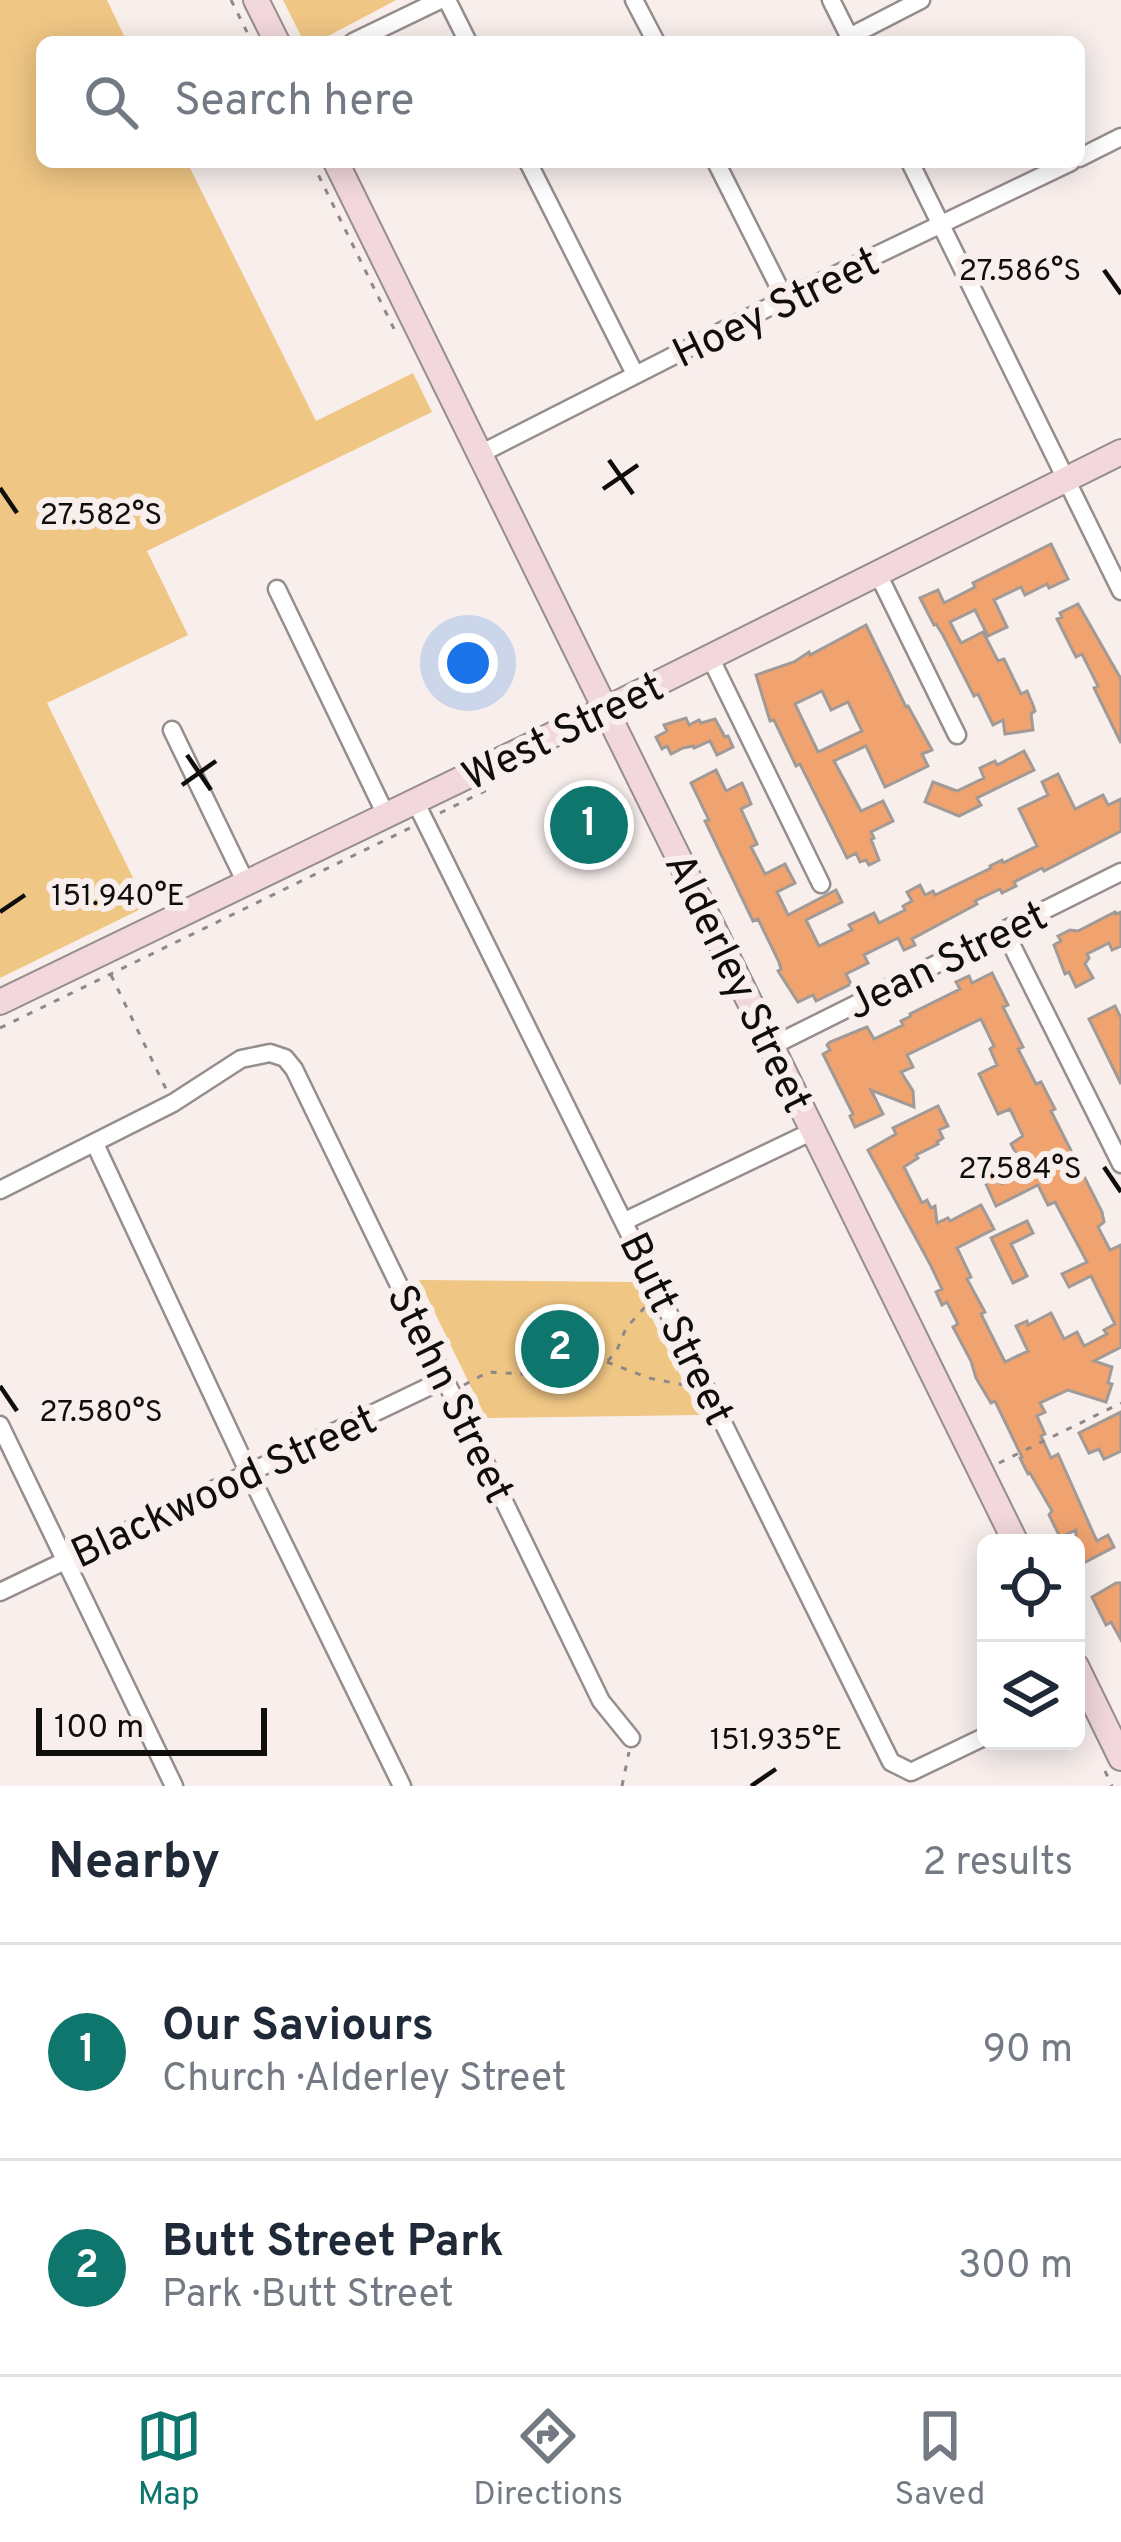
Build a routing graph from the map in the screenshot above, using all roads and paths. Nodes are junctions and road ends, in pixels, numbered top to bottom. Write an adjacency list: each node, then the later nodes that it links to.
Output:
1 (231, 0): 7 (path)
2 (256, 0): 8 (street)
3 (444, 0): 9 (street); 10 (street)
4 (634, 0): 11 (street)
5 (831, 0): 12 (street)
6 (921, 0): 13 (street)
7 (249, 36)
8 (274, 36)
9 (366, 36)
10 (465, 36)
11 (653, 36)
12 (849, 36)
13 (856, 36)
14 (1121, 137): 15 (street, Hoey Street)
15 (1085, 155)
16 (339, 168): 25 (street, Alderley Street)
17 (531, 168): 23 (street)
18 (719, 168): 22 (street)
19 (913, 168): 21 (street)
20 (1059, 168): 21 (street, Hoey Street)
21 (941, 226): 22 (street, Hoey Street); 26 (street)
22 (785, 299): 23 (street, Hoey Street)
23 (635, 374): 25 (street, Hoey Street)
24 (1121, 452): 26 (street, West Street)
25 (480, 454): 31 (street, Alderley Street)
26 (1066, 480): 27 (street, West Street); 29 (street)
27 (878, 574): 30 (street, West Street); 33 (street)
28 (277, 589): 35 (street)
29 (1121, 591)
30 (710, 657): 31 (street, West Street); 38 (street)
31 (606, 709): 34 (street, West Street); 43 (street, Alderley Street)
32 (172, 730): 37 (street)
33 (957, 736)
34 (420, 811): 35 (street, West Street); 40 (path); 49 (street, Butt Street)
35 (386, 815): 37 (street, West Street)
36 (1121, 872): 39 (street, Jean Street)
37 (246, 883): 41 (street, West Street)
38 (821, 884)
39 (1004, 930): 43 (street, Jean Street); 47 (street)
40 (110, 974): 42 (path); 44 (path)
41 (0, 1002)
42 (0, 1028)
43 (772, 1046): 45 (street, Alderley Street)
44 (173, 1103): 46 (street); 53 (street, Stehn Street)
45 (813, 1132): 49 (street); 56 (street, Alderley Street)
46 (95, 1144): 48 (street); 57 (street)
47 (1121, 1164)
48 (0, 1190)
49 (625, 1221): 50 (street, Butt Street)
50 (662, 1298): 51 (path); 52 (street, Butt Street)
51 (607, 1362): 52 (path); 53 (path)
52 (702, 1379): 64 (street, Butt Street)
53 (448, 1385): 57 (street, Blackwood Street); 63 (street, Stehn Street)
54 (1121, 1403): 56 (path)
55 (0, 1425): 59 (street)
56 (981, 1472): 58 (street, Alderley Street)
57 (249, 1473): 59 (street, Blackwood Street); 67 (street)
58 (1012, 1534)
59 (65, 1561): 60 (street, Blackwood Street); 66 (street)
60 (0, 1592)
61 (1085, 1688): 62 (street)
62 (1114, 1724): 65 (street)
63 (632, 1738): 68 (path)
64 (977, 1740)
65 (1121, 1758)
66 (174, 1786)
67 (402, 1786)
68 (622, 1786)

